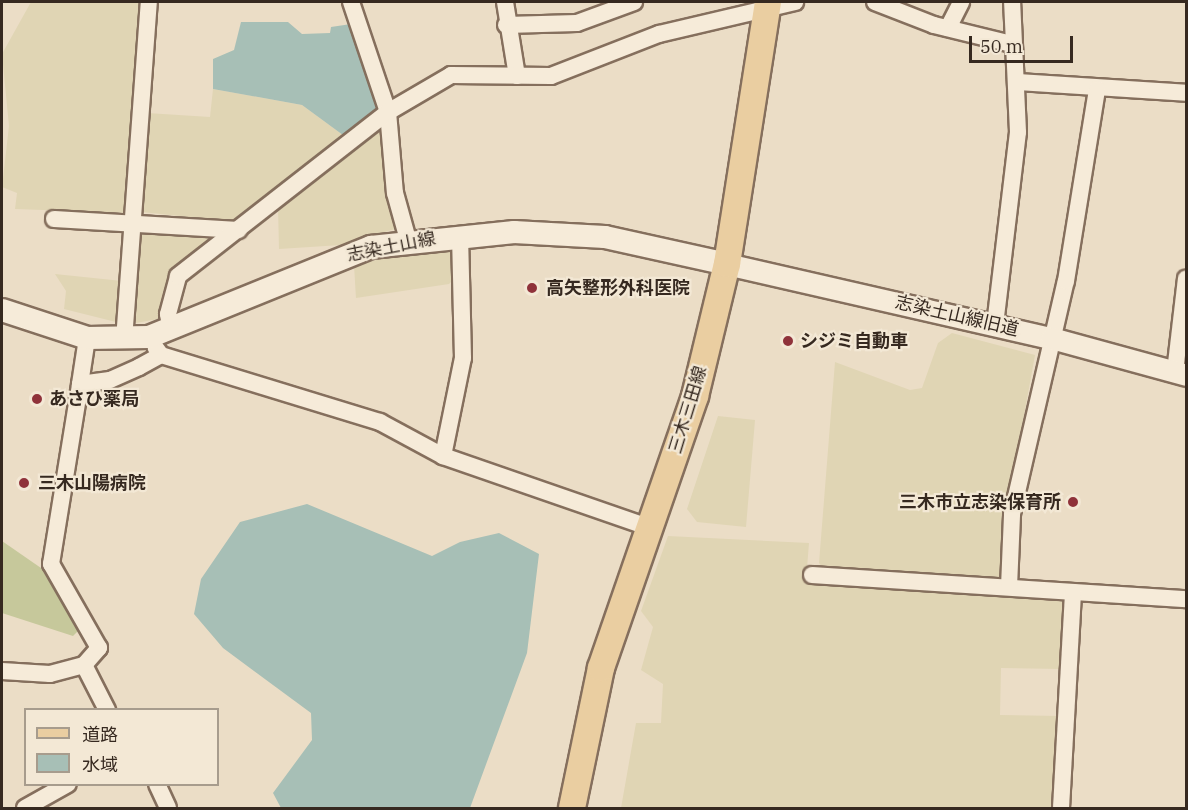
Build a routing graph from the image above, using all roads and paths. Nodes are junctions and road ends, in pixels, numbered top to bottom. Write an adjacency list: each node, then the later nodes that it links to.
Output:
1 (148, 2): 20 (street)
2 (351, 2): 18 (street)
3 (505, 2): 11 (street)
4 (634, 2): 11 (street)
5 (795, 2): 9 (street)
6 (875, 2): 12 (street)
7 (961, 2): 12 (street)
8 (1012, 2): 13 (street)
9 (767, 6): 10 (street); 24 (main road, 三木三田線)
10 (733, 9): 14 (street)
11 (506, 25): 14 (street)
12 (948, 28): 13 (street)
13 (1012, 44): 15 (street)
14 (517, 76): 18 (street)
15 (1018, 82): 16 (street); 27 (street)
16 (1097, 89): 17 (street); 29 (street)
17 (1186, 93)
18 (388, 112): 21 (street); 23 (street)
19 (54, 219): 20 (street)
20 (133, 222): 21 (street); 30 (street)
21 (239, 230): 31 (street)
22 (460, 236): 23 (main road, 志染土山線); 24 (main road, 志染土山線); 34 (street)
23 (408, 240): 31 (main road, 志染土山線)
24 (727, 264): 27 (street, 志染土山線旧道); 35 (main road, 三木三田線)
25 (1186, 279): 32 (street)
26 (2, 310): 28 (main road, 志染土山線)
27 (994, 324): 29 (street, 志染土山線旧道)
28 (87, 338): 30 (main road, 志染土山線); 33 (street)
29 (1050, 338): 32 (street, 志染土山線旧道); 37 (street)
30 (124, 340): 31 (main road, 志染土山線)
31 (160, 341): 33 (street); 34 (street)
32 (1181, 373)
33 (80, 384): 40 (street)
34 (443, 456): 35 (street)
35 (651, 528): 47 (main road, 三木三田線)
36 (812, 575): 37 (street)
37 (1010, 587): 38 (street)
38 (1073, 592): 39 (street); 48 (street)
39 (1186, 599)
40 (84, 665): 41 (street); 42 (street)
41 (2, 671)
42 (106, 708)
43 (64, 786): 45 (street)
44 (158, 786): 46 (street)
45 (25, 808)
46 (168, 808)
47 (572, 808)
48 (1061, 808)

